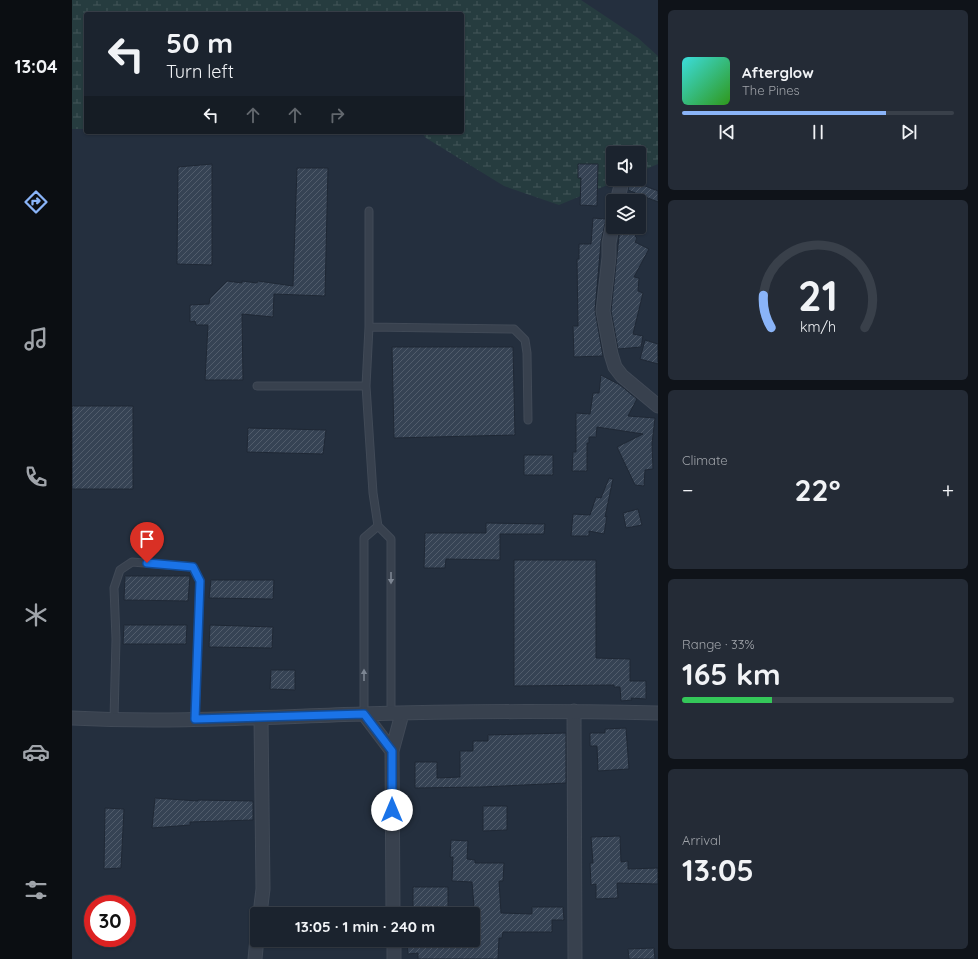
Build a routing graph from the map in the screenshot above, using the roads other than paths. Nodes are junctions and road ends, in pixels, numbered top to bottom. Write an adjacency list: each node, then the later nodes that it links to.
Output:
1 (369, 211): 3 (lane)
2 (611, 234): 6 (street)
3 (368, 326): 5 (lane); 7 (lane)
4 (257, 386): 5 (lane)
5 (366, 386): 8 (lane)
6 (658, 406)
7 (528, 420)
8 (378, 526): 11 (lane, one-way to 8); 12 (lane, one-way to 12)
9 (574, 711): 10 (street); 12 (street); 24 (street)
10 (658, 713)
11 (364, 714): 12 (street); 13 (street); 17 (street)
12 (397, 714): 17 (street)
13 (261, 718): 15 (street); 18 (street)
14 (114, 719): 15 (street); 15 (lane); 16 (street)
15 (195, 719)
16 (74, 721)
17 (392, 751): 19 (street)
18 (261, 907)
19 (394, 907)
20 (256, 947): 22 (street)
21 (394, 947): 23 (street)
22 (255, 959)
23 (394, 959)
24 (575, 959)

